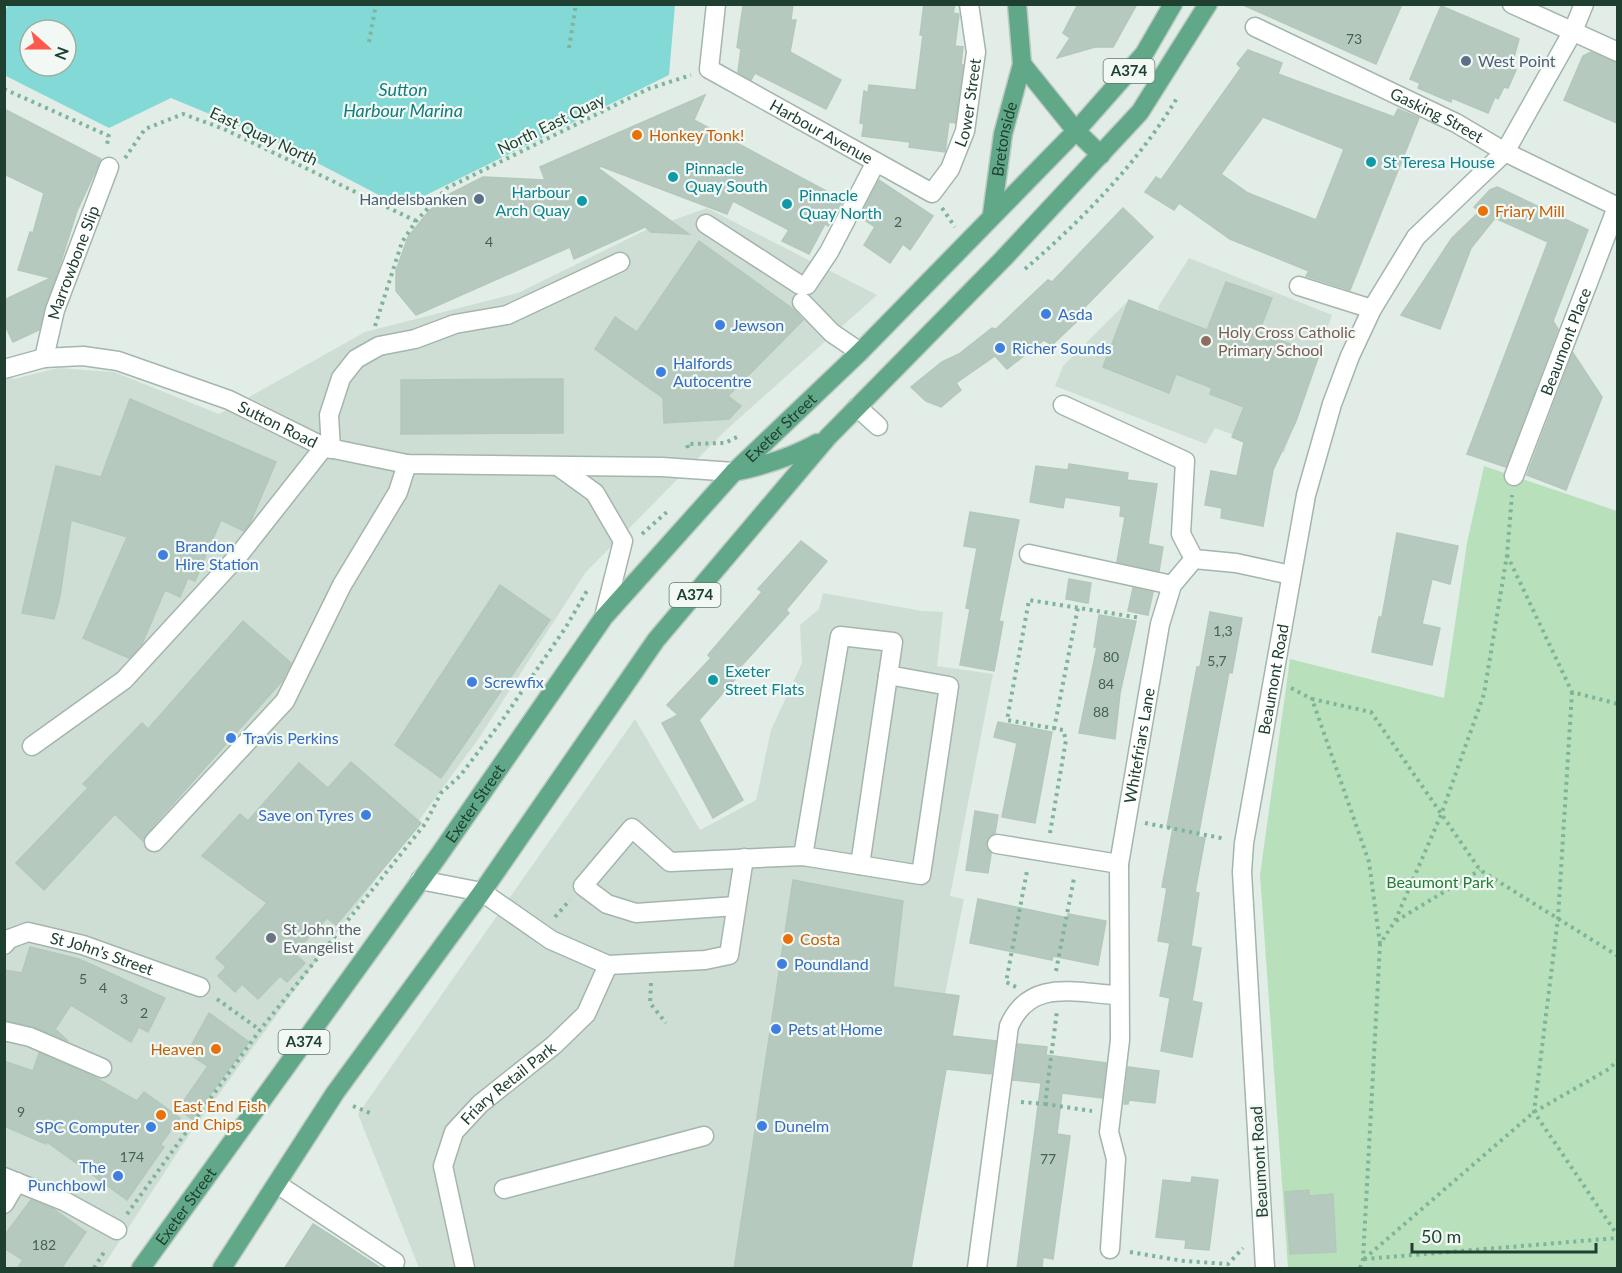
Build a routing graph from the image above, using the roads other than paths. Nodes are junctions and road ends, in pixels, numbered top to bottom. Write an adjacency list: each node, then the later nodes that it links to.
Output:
1 (716, 4): 16 (street, Harbour Avenue)
2 (969, 4): 17 (street, Lower Street)
3 (1017, 4): 11 (main road, Bretonside)
4 (1173, 4): 12 (main road, Exeter Street / A374)
5 (1209, 4): 14 (main road, A374)
6 (1512, 4): 9 (street)
7 (1584, 4): 9 (street, Beaumont Road)
8 (1255, 27): 13 (street, Gasking Street)
9 (1573, 31): 10 (street); 13 (street, Beaumont Road)
10 (1617, 52)
11 (1022, 64): 12 (main road); 19 (main road, Bretonside)
12 (1076, 131): 14 (main road); 19 (main road, Exeter Street / A374)
13 (1505, 152): 18 (street, Gasking Street); 24 (street, Beaumont Road)
14 (1101, 155): 29 (main road, A374)
15 (111, 162): 26 (street, Marrowbone Slip)
16 (876, 162): 17 (street, Harbour Avenue); 20 (street)
17 (932, 193)
18 (1617, 207): 36 (street, Beaumont Place)
19 (992, 214): 25 (main road, Exeter Street / A374)
20 (706, 224)
21 (620, 262): 32 (street)
22 (1299, 286): 24 (street)
23 (802, 302): 25 (street)
24 (1372, 309): 39 (street, Beaumont Road)
25 (860, 352): 35 (main road, Exeter Street / A374)
26 (44, 358): 27 (street, Sutton Road); 32 (street, Sutton Road)
27 (4, 369)
28 (1063, 405): 38 (street)
29 (857, 407): 30 (street); 31 (main road, A374)
30 (878, 426)
31 (828, 437): 35 (main road); 51 (main road, A374)
32 (327, 448): 33 (street, Sutton Road); 43 (street)
33 (407, 464): 34 (street, Sutton Road); 44 (street)
34 (559, 467): 35 (street, Sutton Road); 41 (street)
35 (734, 472): 41 (main road, Exeter Street / A374)
36 (1514, 476)
37 (1029, 554): 40 (street)
38 (1194, 559): 39 (street); 40 (street, Whitefriars Lane)
39 (1291, 575): 71 (street, Beaumont Road)
40 (1172, 585): 49 (street, Whitefriars Lane)
41 (604, 617): 50 (main road, Exeter Street / A374)
42 (888, 675): 46 (street); 48 (street); 48 (street)
43 (32, 746)
44 (154, 842)
45 (997, 844): 49 (street)
46 (803, 856): 47 (street); 48 (street)
47 (744, 858): 52 (street); 52 (street)
48 (860, 864)
49 (1119, 864): 56 (street, Whitefriars Lane)
50 (420, 880): 51 (street); 67 (main road, Exeter Street / A374)
51 (482, 892): 54 (street); 61 (main road, A374)
52 (736, 906): 54 (street)
53 (4, 945): 55 (street, St John's Street)
54 (608, 965): 69 (street, Friary Retail Park)
55 (200, 987)
56 (1118, 995): 65 (street, Whitefriars Lane); 70 (street)
57 (4, 1030): 58 (street)
58 (102, 1068)
59 (704, 1136): 62 (street)
60 (11, 1179): 63 (street); 64 (street)
61 (277, 1184): 66 (street); 68 (main road, A374)
62 (504, 1189)
63 (4, 1204)
64 (117, 1230)
65 (1110, 1249)
66 (395, 1262)
67 (141, 1269)
68 (222, 1269)
69 (465, 1269)
70 (976, 1269)
71 (1265, 1269)

